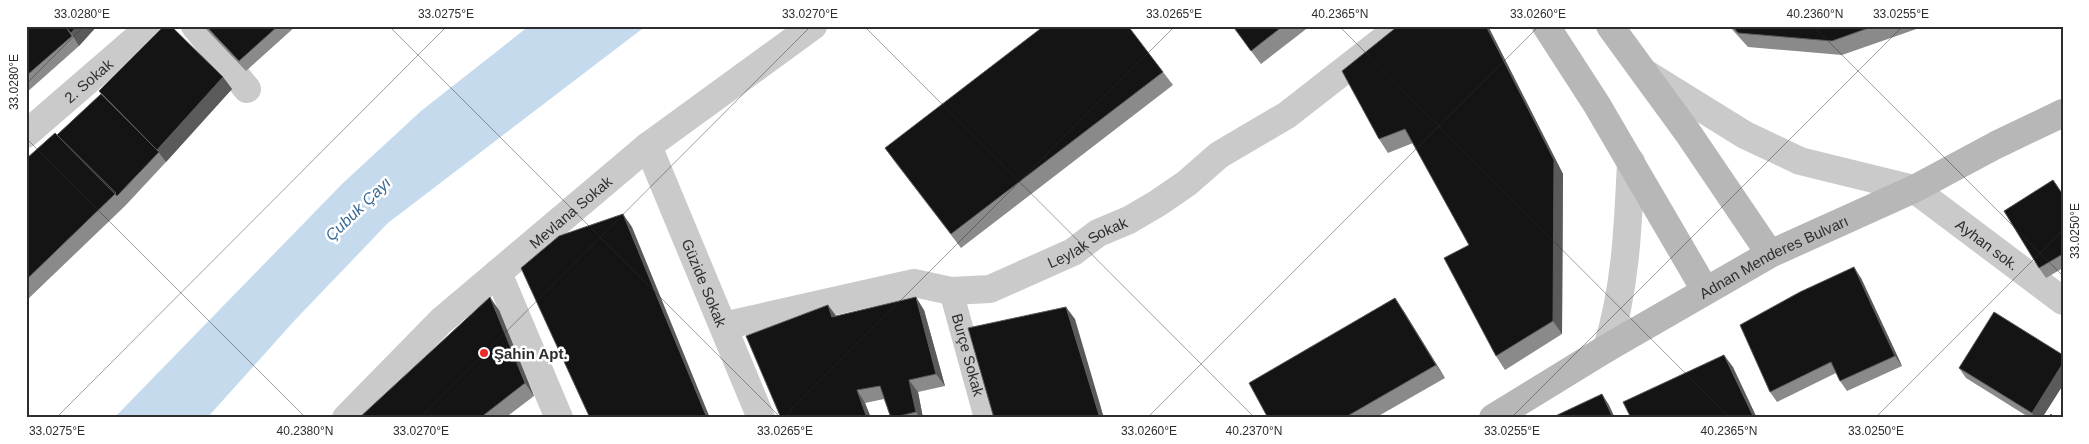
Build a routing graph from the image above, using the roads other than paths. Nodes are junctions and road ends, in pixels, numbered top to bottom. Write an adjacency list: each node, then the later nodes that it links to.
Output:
1 (151, 26): 10 (street, 2. Sokak)
2 (195, 26): 8 (street)
3 (813, 26): 11 (street, Mevlana Sokak)
4 (1401, 26): 17 (street, Leylak Sokak)
5 (1546, 26): 12 (main road)
6 (1610, 26): 7 (main road)
7 (1645, 73): 13 (street); 14 (main road)
8 (247, 89)
9 (2063, 113): 13 (main road, Adnan Menderes Bulvarı)
10 (26, 134)
11 (648, 146): 15 (street, Mevlana Sokak); 19 (street, Güzide Sokak)
12 (1631, 162): 16 (main road); 20 (street)
13 (1914, 189): 14 (main road, Adnan Menderes Bulvarı); 18 (street, Ayhan sok.)
14 (1770, 254): 16 (main road, Adnan Menderes Bulvarı)
15 (498, 273): 21 (street, Mevlana Sokak); 22 (street)
16 (1705, 290): 20 (main road, Adnan Menderes Bulvarı)
17 (951, 291): 19 (street, Leylak Sokak); 24 (lane, Burçe Sokak)
18 (2063, 301)
19 (723, 326): 23 (street, Güzide Sokak)
20 (1607, 348): 25 (main road, Adnan Menderes Bulvarı)
21 (346, 418)
22 (559, 418)
23 (761, 418)
24 (986, 418)
25 (1493, 418)

